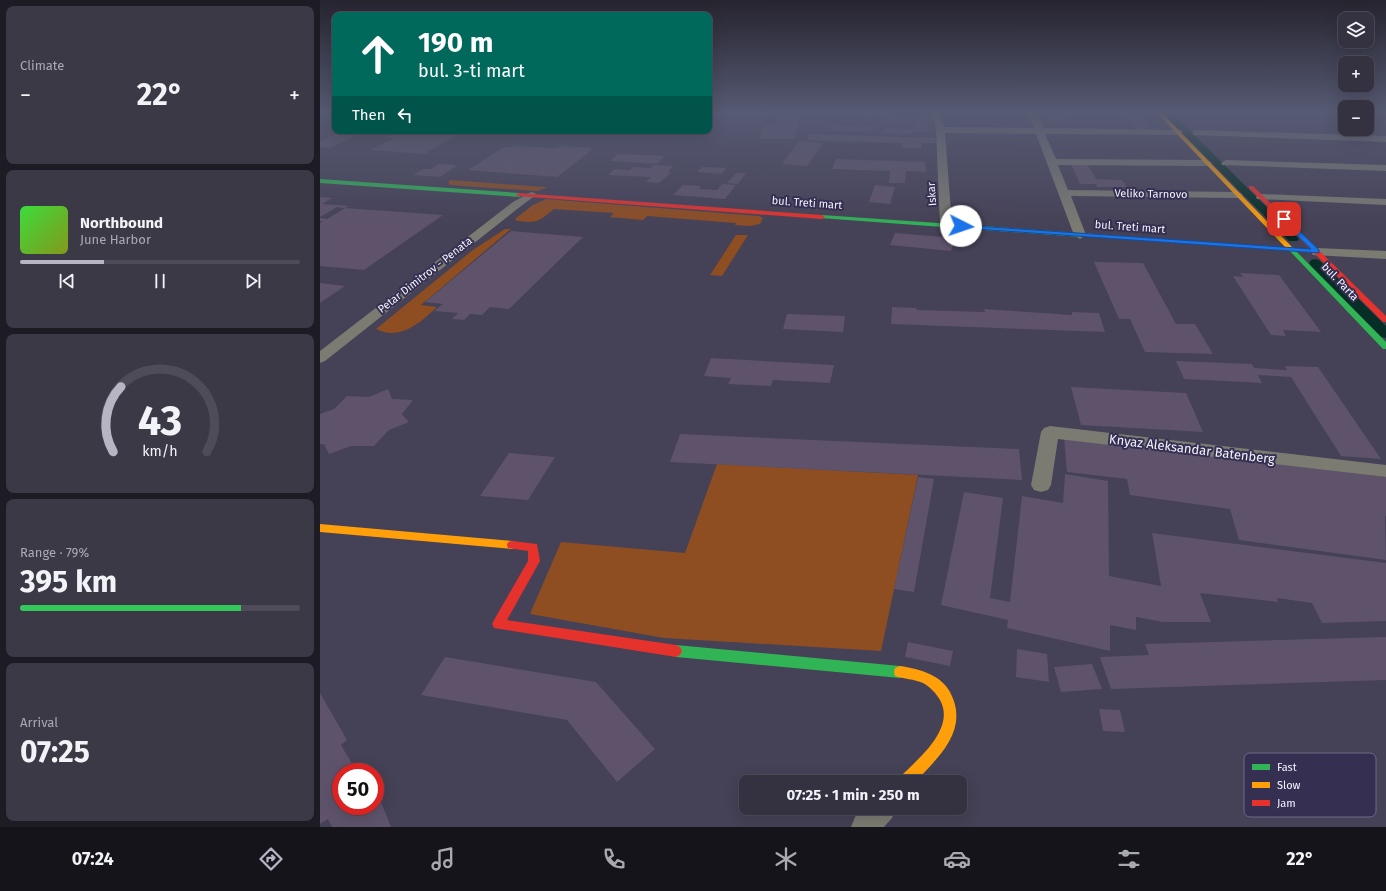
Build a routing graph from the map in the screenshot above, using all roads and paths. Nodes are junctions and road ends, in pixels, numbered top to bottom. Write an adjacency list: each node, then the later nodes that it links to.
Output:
1 (941, 152): 16 (street, Iskar)
2 (1048, 152): 5 (street)
3 (1196, 152): 6 (main road, bul. Parta)
4 (1223, 160): 7 (street); 8 (main road)
5 (1052, 162): 6 (street); 11 (street)
6 (1207, 163): 13 (main road, bul. Parta)
7 (1386, 168)
8 (1236, 173)
9 (320, 180): 12 (main road, bul. Treti mart)
10 (1246, 182): 14 (main road, bul. Parta)
11 (1064, 193): 13 (street, Veliko Tarnovo); 17 (street)
12 (531, 195): 16 (main road, bul. Treti mart); 23 (street, Petar Dimitrov - Penata)
13 (1238, 195): 18 (main road, bul. Parta)
14 (1261, 197): 15 (street); 19 (main road, bul. Parta)
15 (1386, 202)
16 (946, 225): 17 (main road, bul. Treti mart)
17 (1080, 235): 18 (main road, bul. Treti mart)
18 (1292, 250): 19 (main road, bul. Treti mart); 22 (main road, bul. Parta)
19 (1317, 252): 20 (street); 21 (main road, bul. Parta)
20 (1386, 255)
21 (1386, 320)
22 (1386, 347)
23 (320, 358)
24 (1386, 471): 25 (street, Knyaz Aleksandar Batenberg)
25 (1041, 485)
26 (320, 528): 27 (main road)
27 (911, 775)
28 (876, 815): 29 (street)
29 (865, 827)

